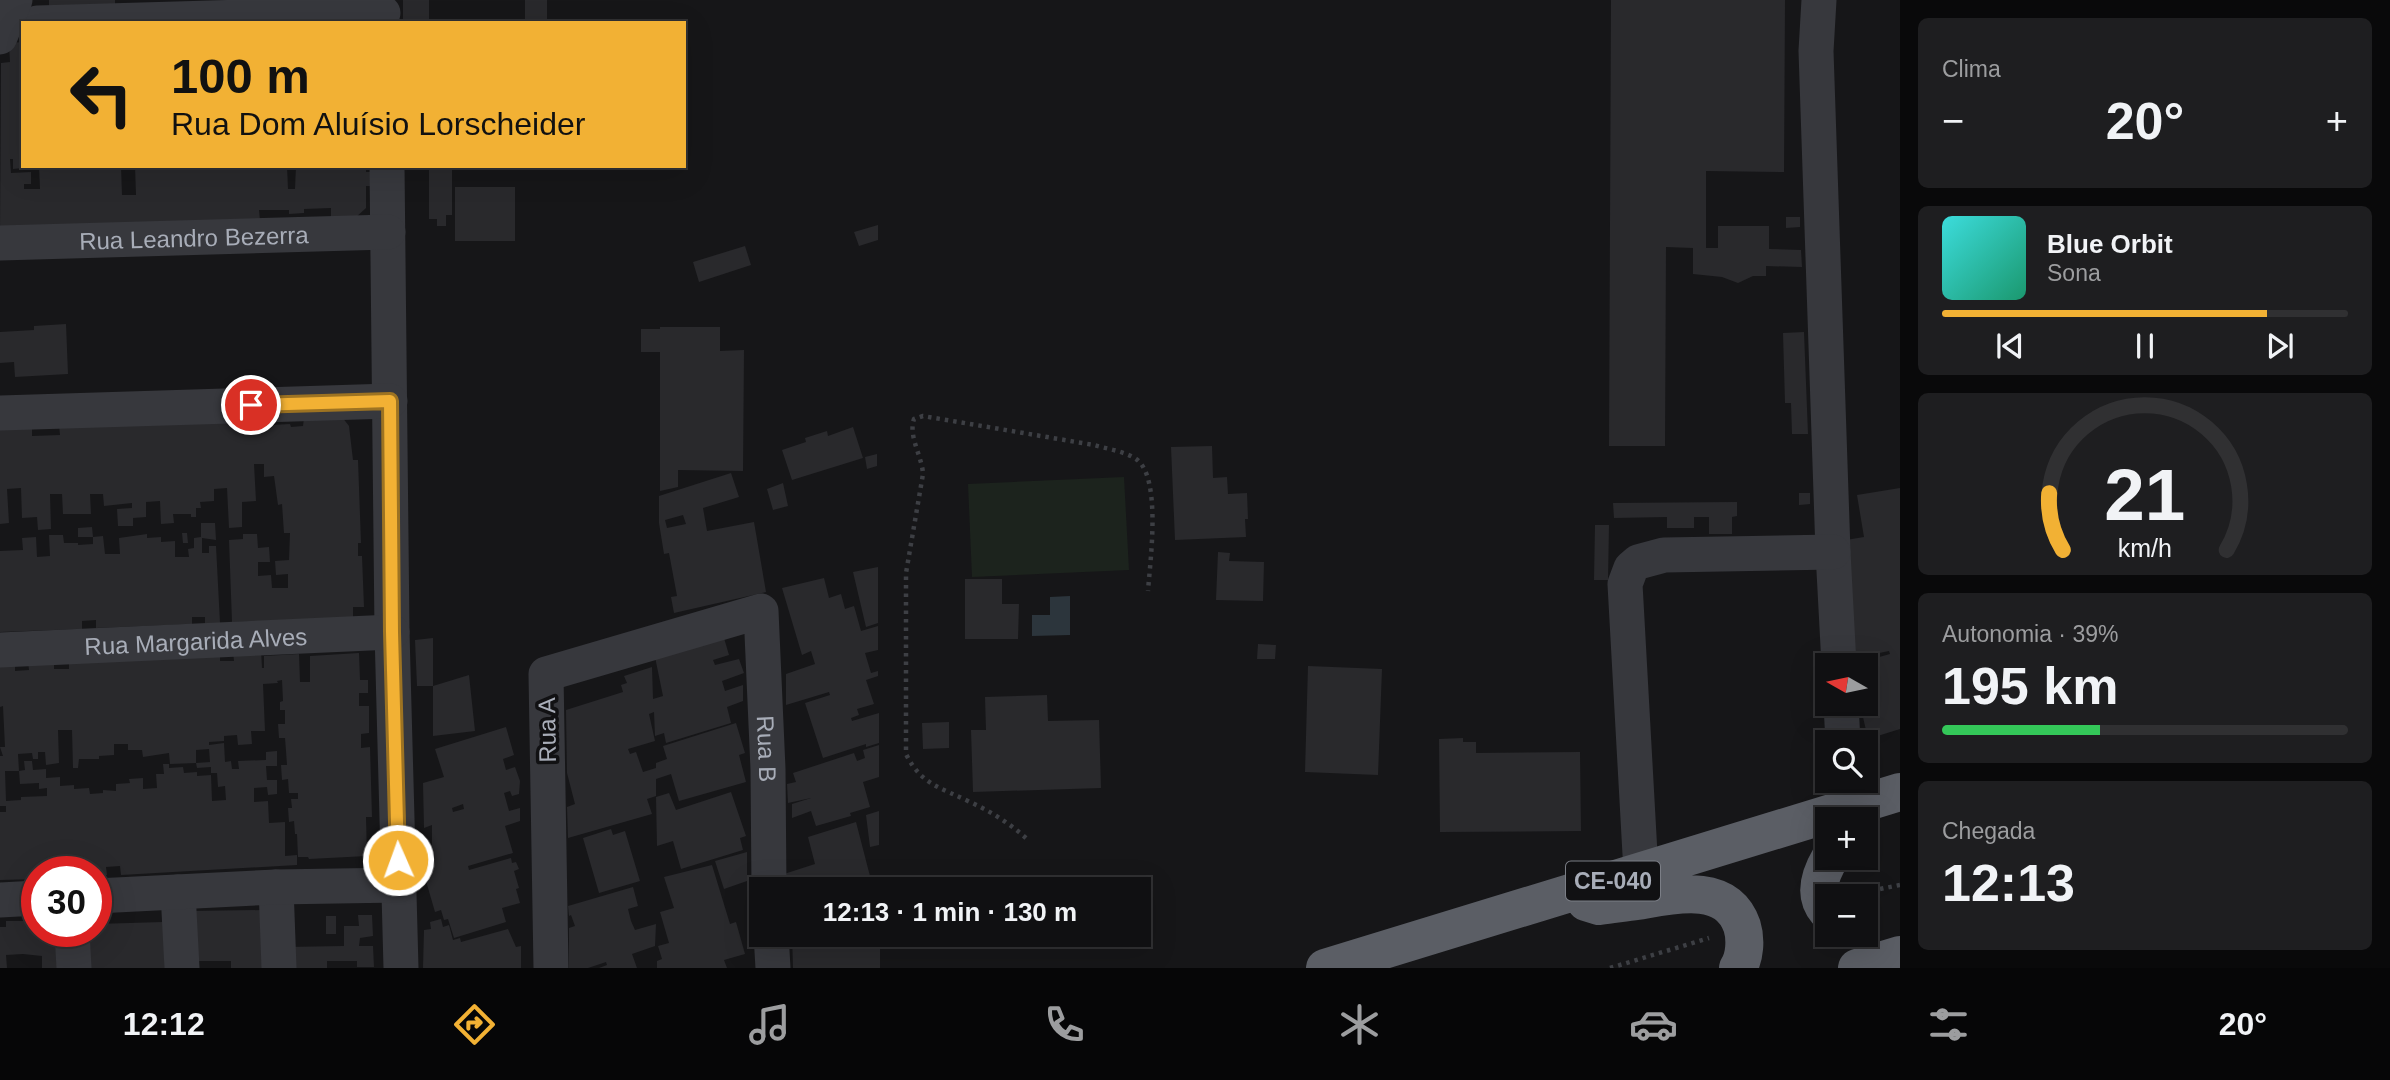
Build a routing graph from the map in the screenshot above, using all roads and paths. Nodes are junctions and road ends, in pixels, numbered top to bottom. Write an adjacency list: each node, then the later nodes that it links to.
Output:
1 (1819, 0): 9 (street)
2 (383, 12): 3 (street)
3 (16, 21)
4 (387, 168): 5 (street)
5 (388, 232): 6 (street, Rua Leandro Bezerra); 7 (street)
6 (0, 243)
7 (390, 401): 8 (street); 12 (street)
8 (0, 413)
9 (1833, 552): 14 (street); 19 (street)
10 (1148, 591): 18 (path)
11 (761, 611): 20 (street, Rua B); 39 (street, Rua A)
12 (392, 632): 13 (street, Rua Margarida Alves); 21 (street)
13 (0, 650)
14 (1838, 653)
15 (1900, 792): 16 (highway, CE-040)
16 (1853, 806): 17 (highway); 19 (highway, CE-040)
17 (1900, 807)
18 (1026, 838)
19 (1641, 872): 27 (highway, CE-040)
20 (769, 877)
21 (399, 885): 23 (street); 38 (street)
22 (1900, 886): 24 (path)
23 (276, 887): 25 (street); 37 (street)
24 (1878, 890)
25 (178, 892): 26 (street); 36 (street)
26 (112, 894)
27 (1567, 895): 41 (highway, CE-040); 42 (highway)
28 (21, 899): 29 (street)
29 (0, 900)
30 (1900, 933): 31 (highway)
31 (1878, 936)
32 (73, 947): 35 (street)
33 (772, 947): 40 (street)
34 (1900, 955): 43 (highway)
35 (74, 968)
36 (182, 968)
37 (279, 968)
38 (401, 968)
39 (551, 968)
40 (773, 968)
41 (1325, 968)
42 (1738, 968)
43 (1857, 968)

